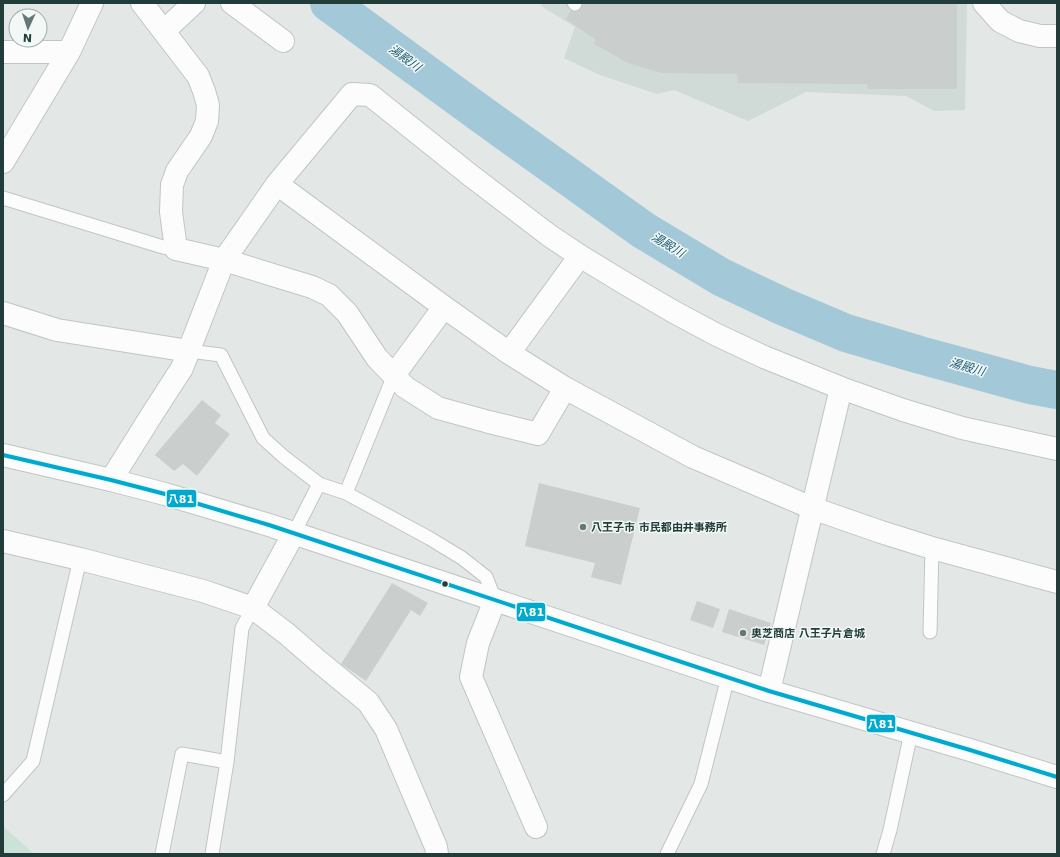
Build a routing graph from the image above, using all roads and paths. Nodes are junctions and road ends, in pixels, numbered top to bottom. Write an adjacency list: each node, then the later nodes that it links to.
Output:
1 (92, 3): 10 (street)
2 (142, 3): 6 (street)
3 (194, 3): 6 (street)
4 (232, 3): 8 (street)
5 (984, 3): 7 (street)
6 (164, 31): 14 (street)
7 (1057, 36)
8 (283, 41)
9 (3, 52): 10 (street)
10 (69, 52): 11 (street)
11 (3, 162)
12 (278, 184): 15 (street); 16 (street); 17 (street)
13 (3, 198): 14 (lane)
14 (176, 249): 16 (street)
15 (580, 256): 20 (street); 23 (street)
16 (224, 260): 19 (street); 21 (street)
17 (444, 307): 20 (street); 21 (street)
18 (3, 313): 19 (street)
19 (189, 351): 26 (street); 27 (lane)
20 (509, 353): 22 (street)
21 (394, 375): 22 (street); 28 (lane)
22 (565, 388): 29 (street)
23 (840, 388): 24 (street); 29 (street)
24 (1057, 449)
25 (3, 455): 26 (street)
26 (111, 480): 30 (street)
27 (319, 484): 28 (lane); 30 (lane)
28 (346, 493): 35 (lane)
29 (812, 508): 32 (street); 39 (street)
30 (294, 533): 35 (street); 36 (street)
31 (3, 541): 33 (street)
32 (932, 548): 34 (street); 37 (lane)
33 (80, 559): 36 (street); 43 (lane)
34 (1057, 582)
35 (495, 600): 38 (street); 44 (street)
36 (253, 608): 41 (lane); 47 (street)
37 (930, 632)
38 (728, 677): 39 (street); 48 (lane)
39 (769, 691): 40 (street)
40 (911, 733): 42 (street); 49 (lane)
41 (227, 762): 45 (lane); 46 (lane)
42 (1057, 777)
43 (3, 795)
44 (536, 827)
45 (162, 854)
46 (212, 854)
47 (437, 854)
48 (667, 854)
49 (883, 854)

